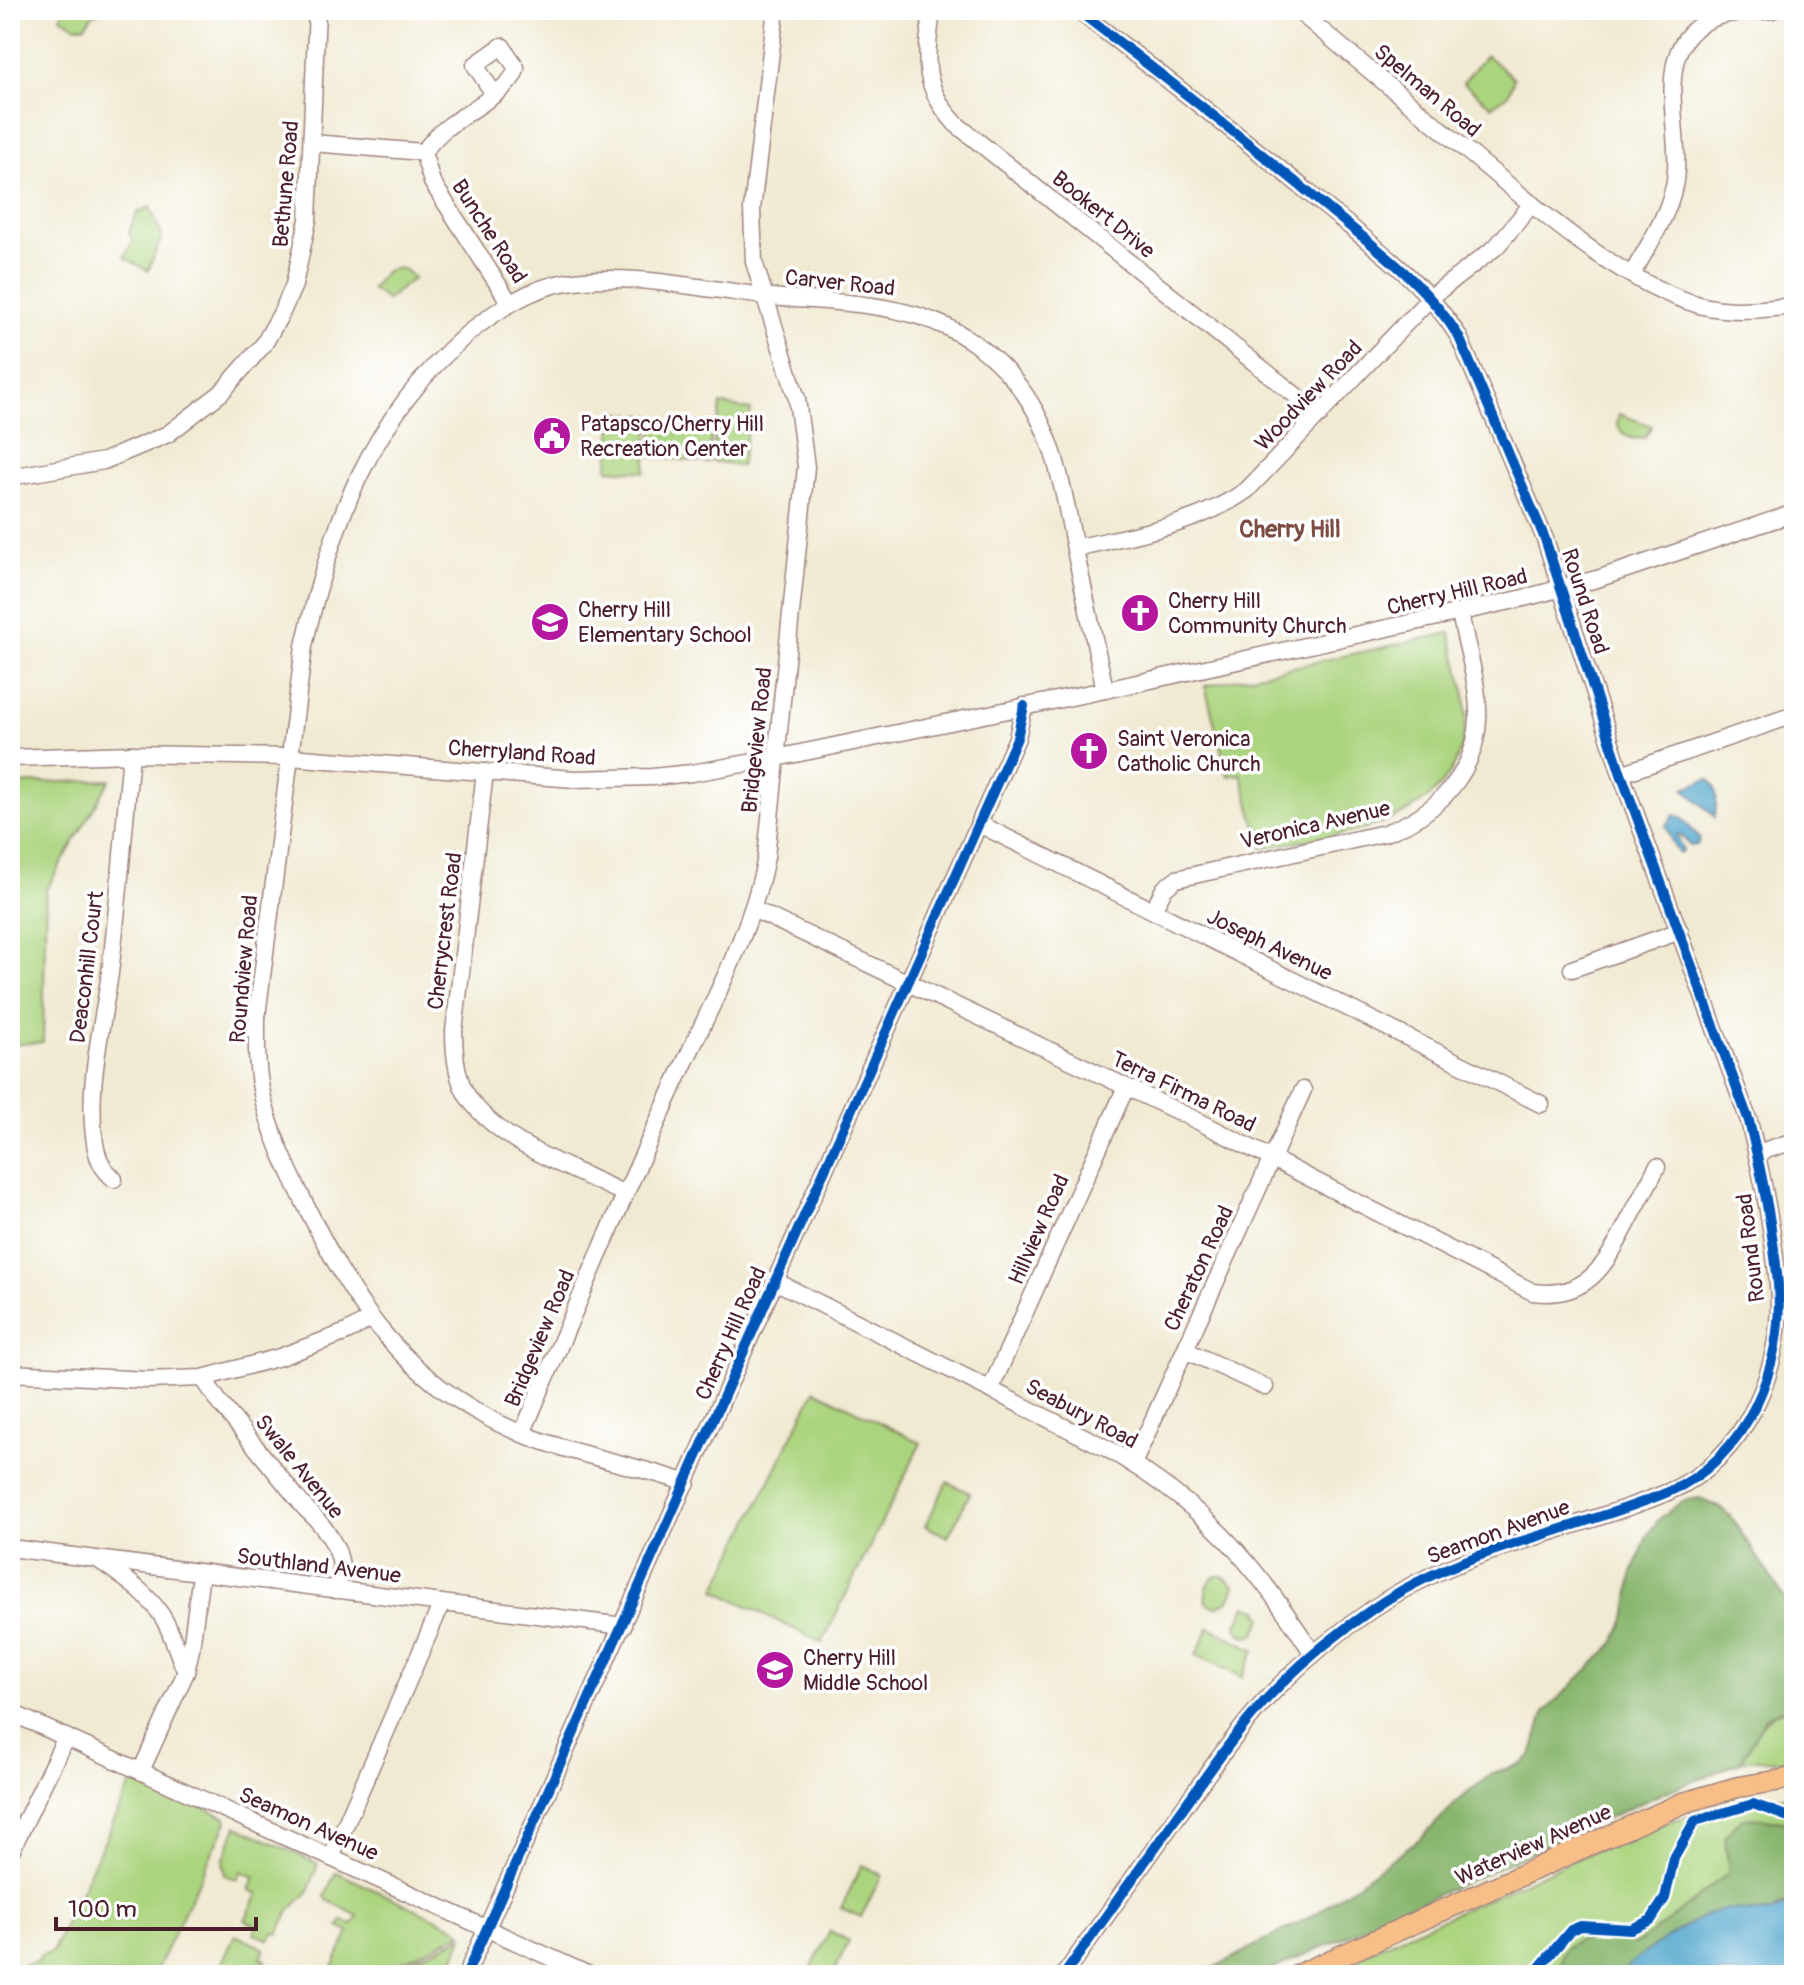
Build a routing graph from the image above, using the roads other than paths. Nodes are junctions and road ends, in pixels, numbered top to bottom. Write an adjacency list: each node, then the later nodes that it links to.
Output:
1 (317, 10): 8 (street, Bethune Road)
2 (776, 10): 12 (street, Bridgeview Road)
3 (932, 10): 16 (street, Bookert Drive)
4 (1077, 10): 13 (street, Round Road)
5 (1297, 10): 10 (street, Spelman Road)
6 (1773, 10): 11 (street)
7 (494, 94): 9 (street)
8 (312, 143): 9 (street); 17 (street, Bethune Road)
9 (423, 152): 14 (street, Bunche Road)
10 (1532, 204): 11 (street, Spelman Road); 13 (street, Woodview Road)
11 (1632, 274): 15 (street, Spelman Road)
12 (763, 296): 14 (street, Carver Road); 19 (street, Carver Road); 28 (street, Bridgeview Road)
13 (1431, 297): 16 (street, Woodview Road); 20 (street, Round Road)
14 (510, 303): 26 (street, Roundview Road)
15 (1794, 306)
16 (1320, 415): 19 (street, Woodview Road)
17 (10, 477)
18 (1794, 513): 20 (street, Cherry Hill Road)
19 (1075, 548): 22 (street, Carver Road)
20 (1560, 590): 21 (street, Cherry Hill Road); 30 (street, Round Road)
21 (1460, 613): 22 (street, Cherry Hill Road); 33 (street, Veronica Avenue)
22 (1105, 690): 23 (street, Cherry Hill Road)
23 (1024, 706): 28 (street, Cherryland Road); 31 (street, Cherry Hill Road)
24 (1794, 715): 30 (street)
25 (131, 754): 26 (street, Cherryland Road); 27 (street, Cherryland Road); 44 (street, Deaconhill Court)
26 (289, 757): 29 (street, Cherryland Road); 47 (street, Roundview Road)
27 (10, 758)
28 (776, 758): 29 (street, Cherryland Road); 32 (street, Bridgeview Road)
29 (485, 772): 45 (street, Cherrycrest Road)
30 (1621, 774): 34 (street, Round Road)
31 (979, 824): 33 (street, Joseph Avenue); 36 (street, Cherry Hill Road)
32 (753, 909): 36 (street, Terra Firma Road); 45 (street, Bridgeview Road)
33 (1153, 910): 39 (street, Joseph Avenue)
34 (1680, 931): 35 (street); 41 (street, Round Road)
35 (1572, 969)
36 (907, 984): 37 (street, Terra Firma Road); 46 (street, Cherry Hill Road)
37 (1126, 1087): 42 (street, Terra Firma Road); 53 (street, Hillview Road)
38 (1303, 1090): 42 (street, Cheraton Road)
39 (1541, 1104)
40 (1794, 1141): 41 (street)
41 (1757, 1153): 49 (street, Round Road)
42 (1272, 1160): 43 (street, Terra Firma Road); 48 (street, Cheraton Road)
43 (1657, 1167)
44 (114, 1179)
45 (625, 1194): 54 (street, Bridgeview Road)
46 (775, 1281): 53 (street, Seabury Road); 56 (street, Cherry Hill Road)
47 (370, 1319): 51 (street); 54 (street, Roundview Road)
48 (1185, 1350): 52 (street); 55 (street, Cheraton Road)
49 (1768, 1368): 63 (street, Seamon Avenue)
50 (10, 1373): 51 (street)
51 (203, 1378): 60 (street, Swale Avenue)
52 (1265, 1387)
53 (990, 1390): 55 (street, Seabury Road)
54 (522, 1434): 56 (street, Roundview Road)
55 (1133, 1464): 63 (street, Seabury Road)
56 (687, 1483): 62 (street, Cherry Hill Road)
57 (10, 1548): 58 (street, Southland Avenue)
58 (97, 1559): 59 (street, Southland Avenue); 64 (street)
59 (201, 1573): 60 (street, Southland Avenue); 64 (street)
60 (335, 1590): 61 (street, Southland Avenue)
61 (442, 1603): 62 (street, Southland Avenue); 70 (street)
62 (623, 1626): 71 (street, Cherry Hill Road)
63 (1313, 1654): 74 (street, Seamon Avenue)
64 (186, 1672): 67 (street)
65 (10, 1712): 66 (street, Seamon Avenue)
66 (66, 1737): 67 (street, Seamon Avenue); 69 (street)
67 (141, 1771): 70 (street, Seamon Avenue)
68 (1794, 1778): 75 (main road, Waterview Avenue)
69 (10, 1853)
70 (331, 1858): 71 (street, Seamon Avenue)
71 (487, 1929): 72 (street, Cherry Hill Road); 73 (street, Seamon Avenue)
72 (466, 1975)
73 (589, 1975)
74 (1064, 1975)
75 (1298, 1975)

